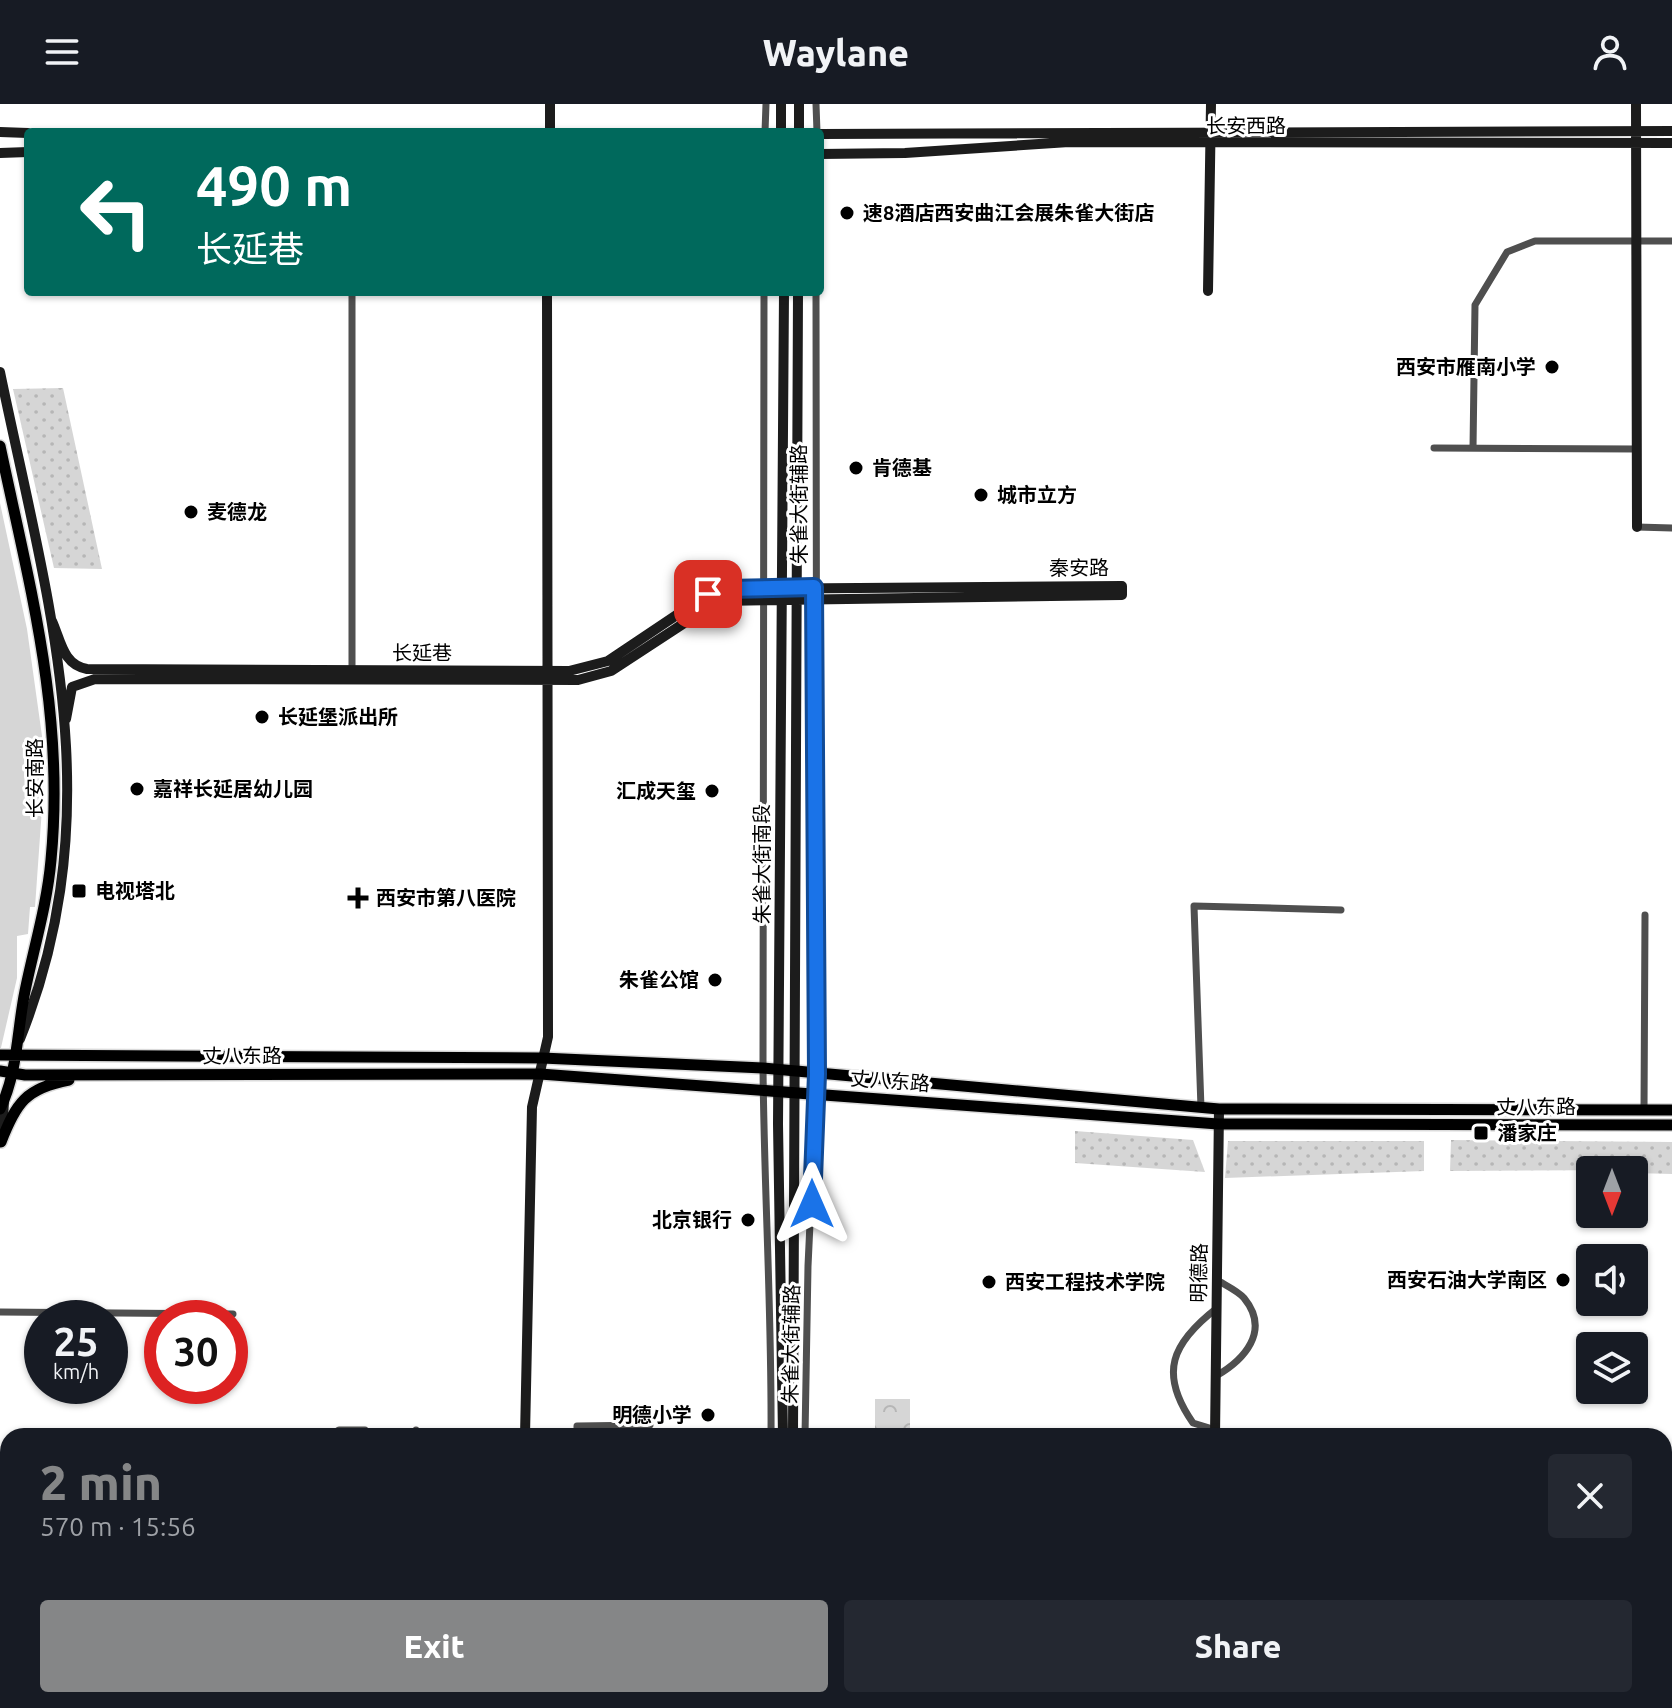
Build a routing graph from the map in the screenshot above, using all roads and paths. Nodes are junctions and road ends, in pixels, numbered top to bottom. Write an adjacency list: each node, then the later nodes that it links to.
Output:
1 (550, 104): 8 (main road)
2 (766, 104): 9 (street)
3 (781, 104): 10 (main road)
4 (799, 104): 11 (main road)
5 (816, 104): 12 (street)
6 (1211, 104): 18 (main road)
7 (1636, 104): 17 (main road)
8 (550, 128)
9 (765, 128)
10 (781, 128)
11 (799, 128)
12 (818, 128)
13 (1672, 131): 17 (main road, 长安西路)
14 (0, 132): 15 (main road)
15 (24, 133)
16 (824, 133): 18 (main road, 长安西路)
17 (1635, 137): 18 (main road, 长安西路); 19 (main road, 长安西路); 23 (main road)
18 (1211, 139): 22 (main road, 长安西路); 25 (main road)
19 (1672, 143)
20 (24, 152): 21 (main road)
21 (0, 153)
22 (824, 154)
23 (1637, 241): 24 (street); 35 (street); 36 (main road)
24 (1672, 241)
25 (1208, 291)
26 (352, 296): 44 (street)
27 (547, 296): 45 (main road)
28 (764, 296): 39 (street, 朱雀大街辅路)
29 (784, 296): 40 (main road, 朱雀大街南段)
30 (798, 296): 41 (main road, 朱雀大街南段)
31 (816, 296): 42 (street, 朱雀大街辅路)
32 (0, 372): 43 (main road)
33 (0, 446): 49 (main road, 长安南路)
34 (1434, 448): 35 (street)
35 (1473, 448): 36 (street)
36 (1637, 449): 37 (main road)
37 (1637, 527): 38 (street)
38 (1672, 528)
39 (766, 593): 40 (main road, 长延巷); 45 (main road, 长延巷); 53 (street, 朱雀大街辅路)
40 (783, 593): 41 (main road, 长延巷); 54 (main road, 朱雀大街南段)
41 (799, 593): 42 (main road, 秦安路); 56 (main road, 朱雀大街南段)
42 (815, 593): 42 (main road, 秦安路); 58 (street, 朱雀大街辅路)
43 (52, 621): 44 (main road, 长延巷); 46 (main road)
44 (352, 670): 45 (main road, 长延巷)
45 (548, 676): 46 (main road, 长延巷); 52 (main road)
46 (66, 719): 49 (main road)
47 (1341, 910): 65 (street)
48 (1645, 915): 67 (street)
49 (20, 1041): 51 (main road, 长安南路)
50 (0, 1055): 51 (main road, 丈八东路)
51 (17, 1055): 52 (main road, 丈八东路); 55 (main road, 长安南路)
52 (542, 1058): 53 (main road, 丈八东路); 57 (main road)
53 (763, 1068): 54 (main road, 丈八东路); 60 (street, 朱雀大街辅路)
54 (779, 1070): 56 (main road, 丈八东路); 61 (main road, 朱雀大街南段)
55 (5, 1071): 59 (main road, 丈八东路); 64 (main road, 长安南路)
56 (797, 1071): 58 (main road, 丈八东路); 62 (main road, 朱雀大街南段)
57 (540, 1074): 59 (main road, 丈八东路); 60 (main road, 丈八东路); 78 (main road)
58 (817, 1074): 63 (street, 朱雀大街辅路); 65 (main road, 丈八东路)
59 (103, 1075): 71 (main road)
60 (764, 1092): 61 (main road, 丈八东路); 80 (street, 朱雀大街辅路)
61 (779, 1092): 62 (main road, 丈八东路); 81 (main road, 朱雀大街南段)
62 (795, 1093): 63 (main road, 丈八东路); 82 (main road, 朱雀大街南段)
63 (816, 1094): 69 (main road, 丈八东路); 83 (street, 朱雀大街辅路)
64 (2, 1104): 71 (main road)
65 (1201, 1108): 66 (main road, 丈八东路)
66 (1219, 1109): 67 (main road, 丈八东路); 69 (main road, 明德路)
67 (1644, 1110): 68 (main road, 丈八东路)
68 (1672, 1110)
69 (1218, 1124): 70 (main road, 丈八东路); 72 (main road, 明德路)
70 (1672, 1125)
71 (1, 1144)
72 (1217, 1280): 73 (main road, 明德路); 76 (street)
73 (1217, 1308): 76 (main road, 明德路); 84 (street)
74 (0, 1312): 75 (street)
75 (144, 1313)
76 (1216, 1376): 85 (main road, 明德路)
77 (650, 1425): 79 (street)
78 (525, 1428)
79 (577, 1428)
80 (771, 1428)
81 (783, 1428)
82 (793, 1428)
83 (805, 1428)
84 (1204, 1428)
85 (1216, 1428)

